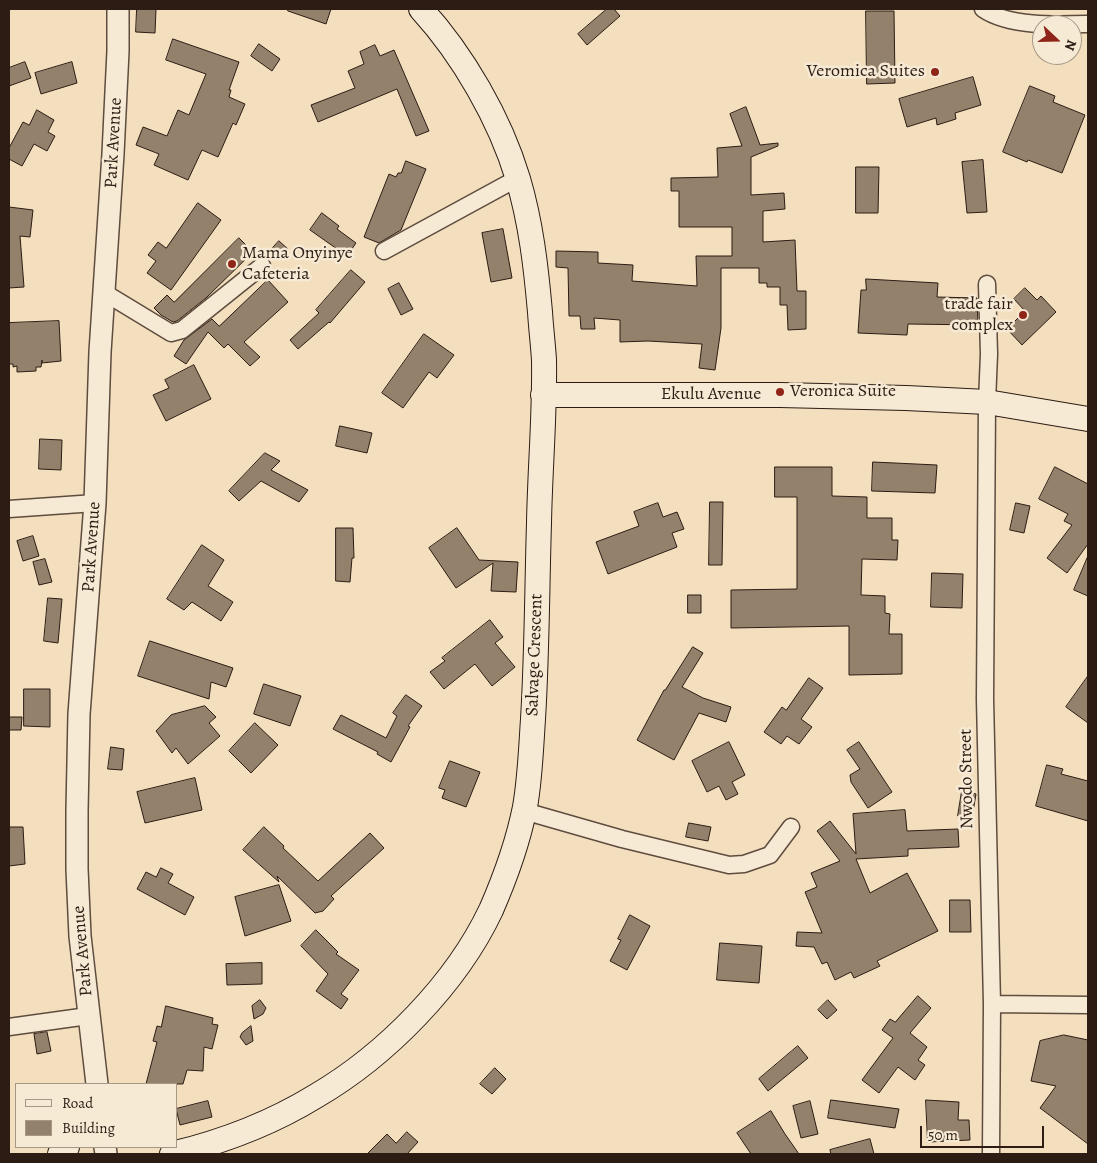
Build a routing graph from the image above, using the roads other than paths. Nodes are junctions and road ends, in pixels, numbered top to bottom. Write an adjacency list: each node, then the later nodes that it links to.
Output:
1 (118, 9): 9 (street, Park Avenue)
2 (421, 9): 5 (main road, Salvage Crescent)
3 (983, 9): 4 (street)
4 (1088, 24)
5 (518, 178): 6 (street); 10 (main road, Salvage Crescent)
6 (384, 251)
7 (262, 266): 9 (street)
8 (987, 284): 11 (street, Nwodo Street)
9 (105, 293): 13 (street, Park Avenue)
10 (543, 395): 11 (main road, Ekulu Avenue); 15 (main road, Salvage Crescent)
11 (987, 402): 12 (main road, Ekulu Avenue); 17 (street, Nwodo Street)
12 (1088, 419)
13 (95, 503): 14 (street); 19 (street, Park Avenue)
14 (9, 509)
15 (524, 811): 16 (street); 22 (main road, Salvage Crescent)
16 (791, 827)
17 (992, 1004): 18 (street); 23 (street, Nwodo Street)
18 (1088, 1005)
19 (88, 1016): 20 (street); 21 (street, Park Avenue)
20 (9, 1027)
21 (97, 1083)
22 (172, 1154)
23 (991, 1154)

